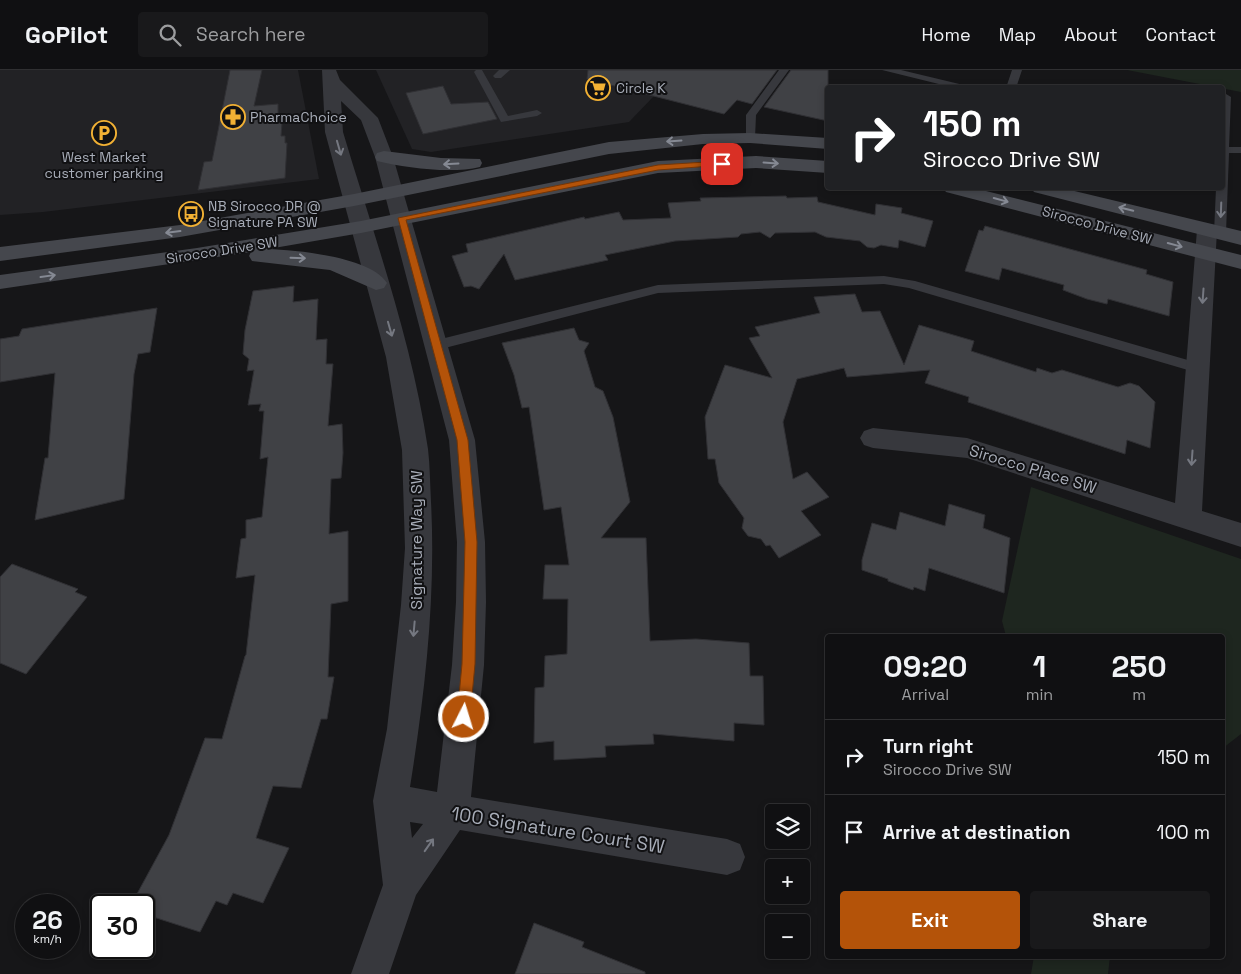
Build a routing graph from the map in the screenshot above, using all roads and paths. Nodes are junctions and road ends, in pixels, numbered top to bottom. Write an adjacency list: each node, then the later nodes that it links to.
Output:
1 (784, 70): 11 (lane)
2 (887, 70): 6 (lane)
3 (1017, 70): 7 (lane)
4 (479, 72): 9 (lane)
5 (330, 76): 15 (street, Signature Way SW); 22 (street, Signature Way SW, one-way to 22)
6 (957, 85)
7 (1012, 85)
8 (1226, 97): 10 (lane)
9 (537, 113)
10 (1225, 115)
11 (750, 138): 12 (street, Sirocco Drive SW); 16 (street, Sirocco Drive SW, one-way to 16)
12 (825, 144)
13 (1225, 150): 14 (lane)
14 (1241, 150)
15 (384, 157): 16 (street, one-way to 15); 21 (street, Signature Way SW)
16 (516, 167): 21 (street, Sirocco Drive SW)
17 (825, 167): 23 (street, Sirocco Drive SW, one-way to 17)
18 (964, 190): 25 (street, Sirocco Drive SW, one-way to 25)
19 (1048, 190): 25 (street, Sirocco Drive SW, one-way to 19)
20 (1221, 190): 25 (lane, one-way to 25)
21 (393, 192): 22 (street, Sirocco Drive SW); 23 (street, Signature Way SW)
22 (354, 200): 24 (street, Signature Way SW); 27 (street, Sirocco Drive SW, one-way to 27)
23 (402, 218): 24 (street, Sirocco Drive SW); 32 (street, Signature Way SW)
24 (360, 227): 28 (street, Sirocco Drive SW); 31 (street, Signature Way SW)
25 (1211, 238): 26 (street, Sirocco Drive SW); 29 (street, Sirocco Drive SW); 33 (street, one-way to 33)
26 (1241, 238)
27 (0, 254)
28 (197, 255): 30 (street, Sirocco Drive SW, one-way to 28); 31 (street, one-way to 31)
29 (1241, 262)
30 (0, 282)
31 (376, 282): 37 (street, Signature Way SW, one-way to 37)
32 (437, 344): 33 (lane); 38 (street, Signature Way SW)
33 (1198, 368): 35 (street, one-way to 35)
34 (873, 438): 35 (street, Sirocco Place SW)
35 (1188, 518): 36 (street, Sirocco Place SW)
36 (1241, 535)
37 (390, 801): 38 (street, 100 Signature Court SW); 40 (street, Signature Way SW)
38 (452, 812): 39 (street, 100 Signature Court SW); 40 (street, Signature Way SW, one-way to 38)
39 (727, 857)
40 (401, 885): 41 (street, Signature Way SW)
41 (370, 974)

